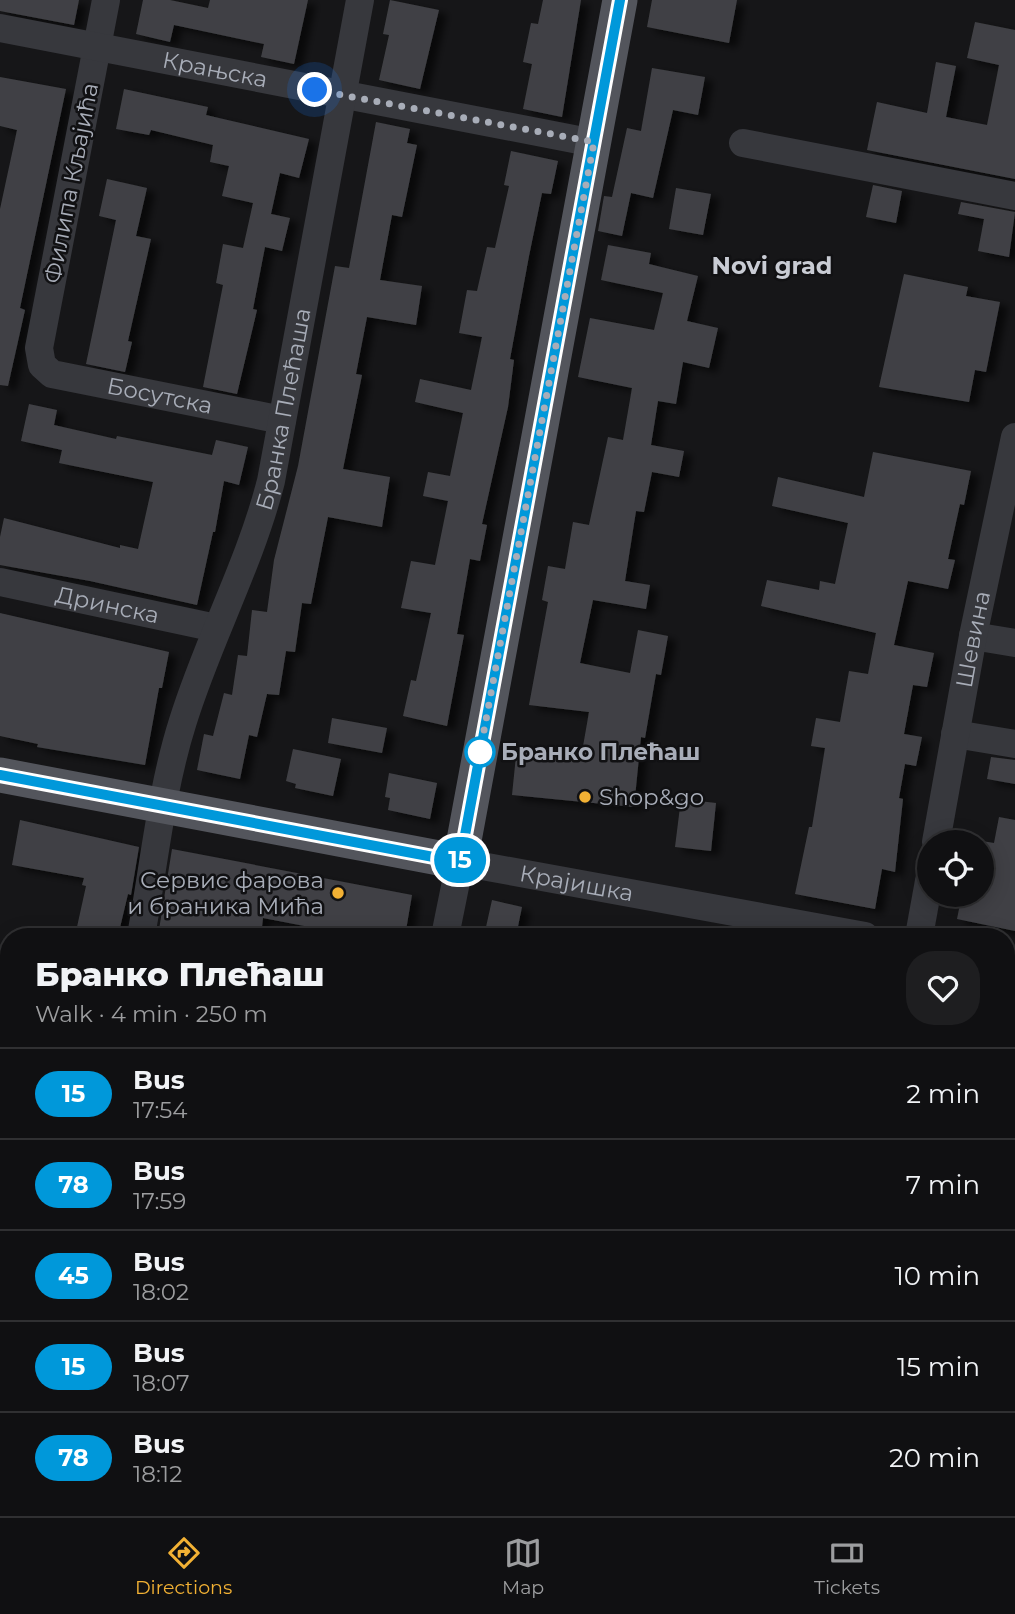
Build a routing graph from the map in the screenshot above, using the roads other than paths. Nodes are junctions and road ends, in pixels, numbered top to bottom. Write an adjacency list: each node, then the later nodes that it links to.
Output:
1 (106, 0): 5 (street, Филипа Кљајића)
2 (360, 0): 6 (street, Бранка Плећаша)
3 (620, 0): 7 (main road)
4 (0, 28): 5 (street, Крањска)
5 (97, 46): 6 (street, Крањска); 10 (street, Филипа Кљајића)
6 (342, 96): 7 (street, Крањска); 11 (street, Бранка Плећаша)
7 (594, 142): 22 (main road)
8 (743, 143): 9 (street)
9 (1015, 197)
10 (42, 365): 11 (street, Босутска)
11 (282, 420): 14 (street, Бранка Плећаша)
12 (1015, 437): 15 (street, Шевина)
13 (0, 582): 14 (street, Дринска)
14 (216, 628): 20 (street, Бранка Плећаша)
15 (973, 636): 16 (street); 17 (street, Шевина)
16 (1015, 643)
17 (955, 734): 18 (street); 21 (street, Шевина)
18 (1015, 744)
19 (0, 775): 20 (main road, Крајишка)
20 (165, 806): 22 (main road, Крајишка); 24 (street, Бранка Плећаша)
21 (938, 830)
22 (460, 862): 25 (street); 26 (street, Крајишка)
23 (924, 907): 27 (street)
24 (142, 928)
25 (447, 928)
26 (821, 928)
27 (920, 928)

